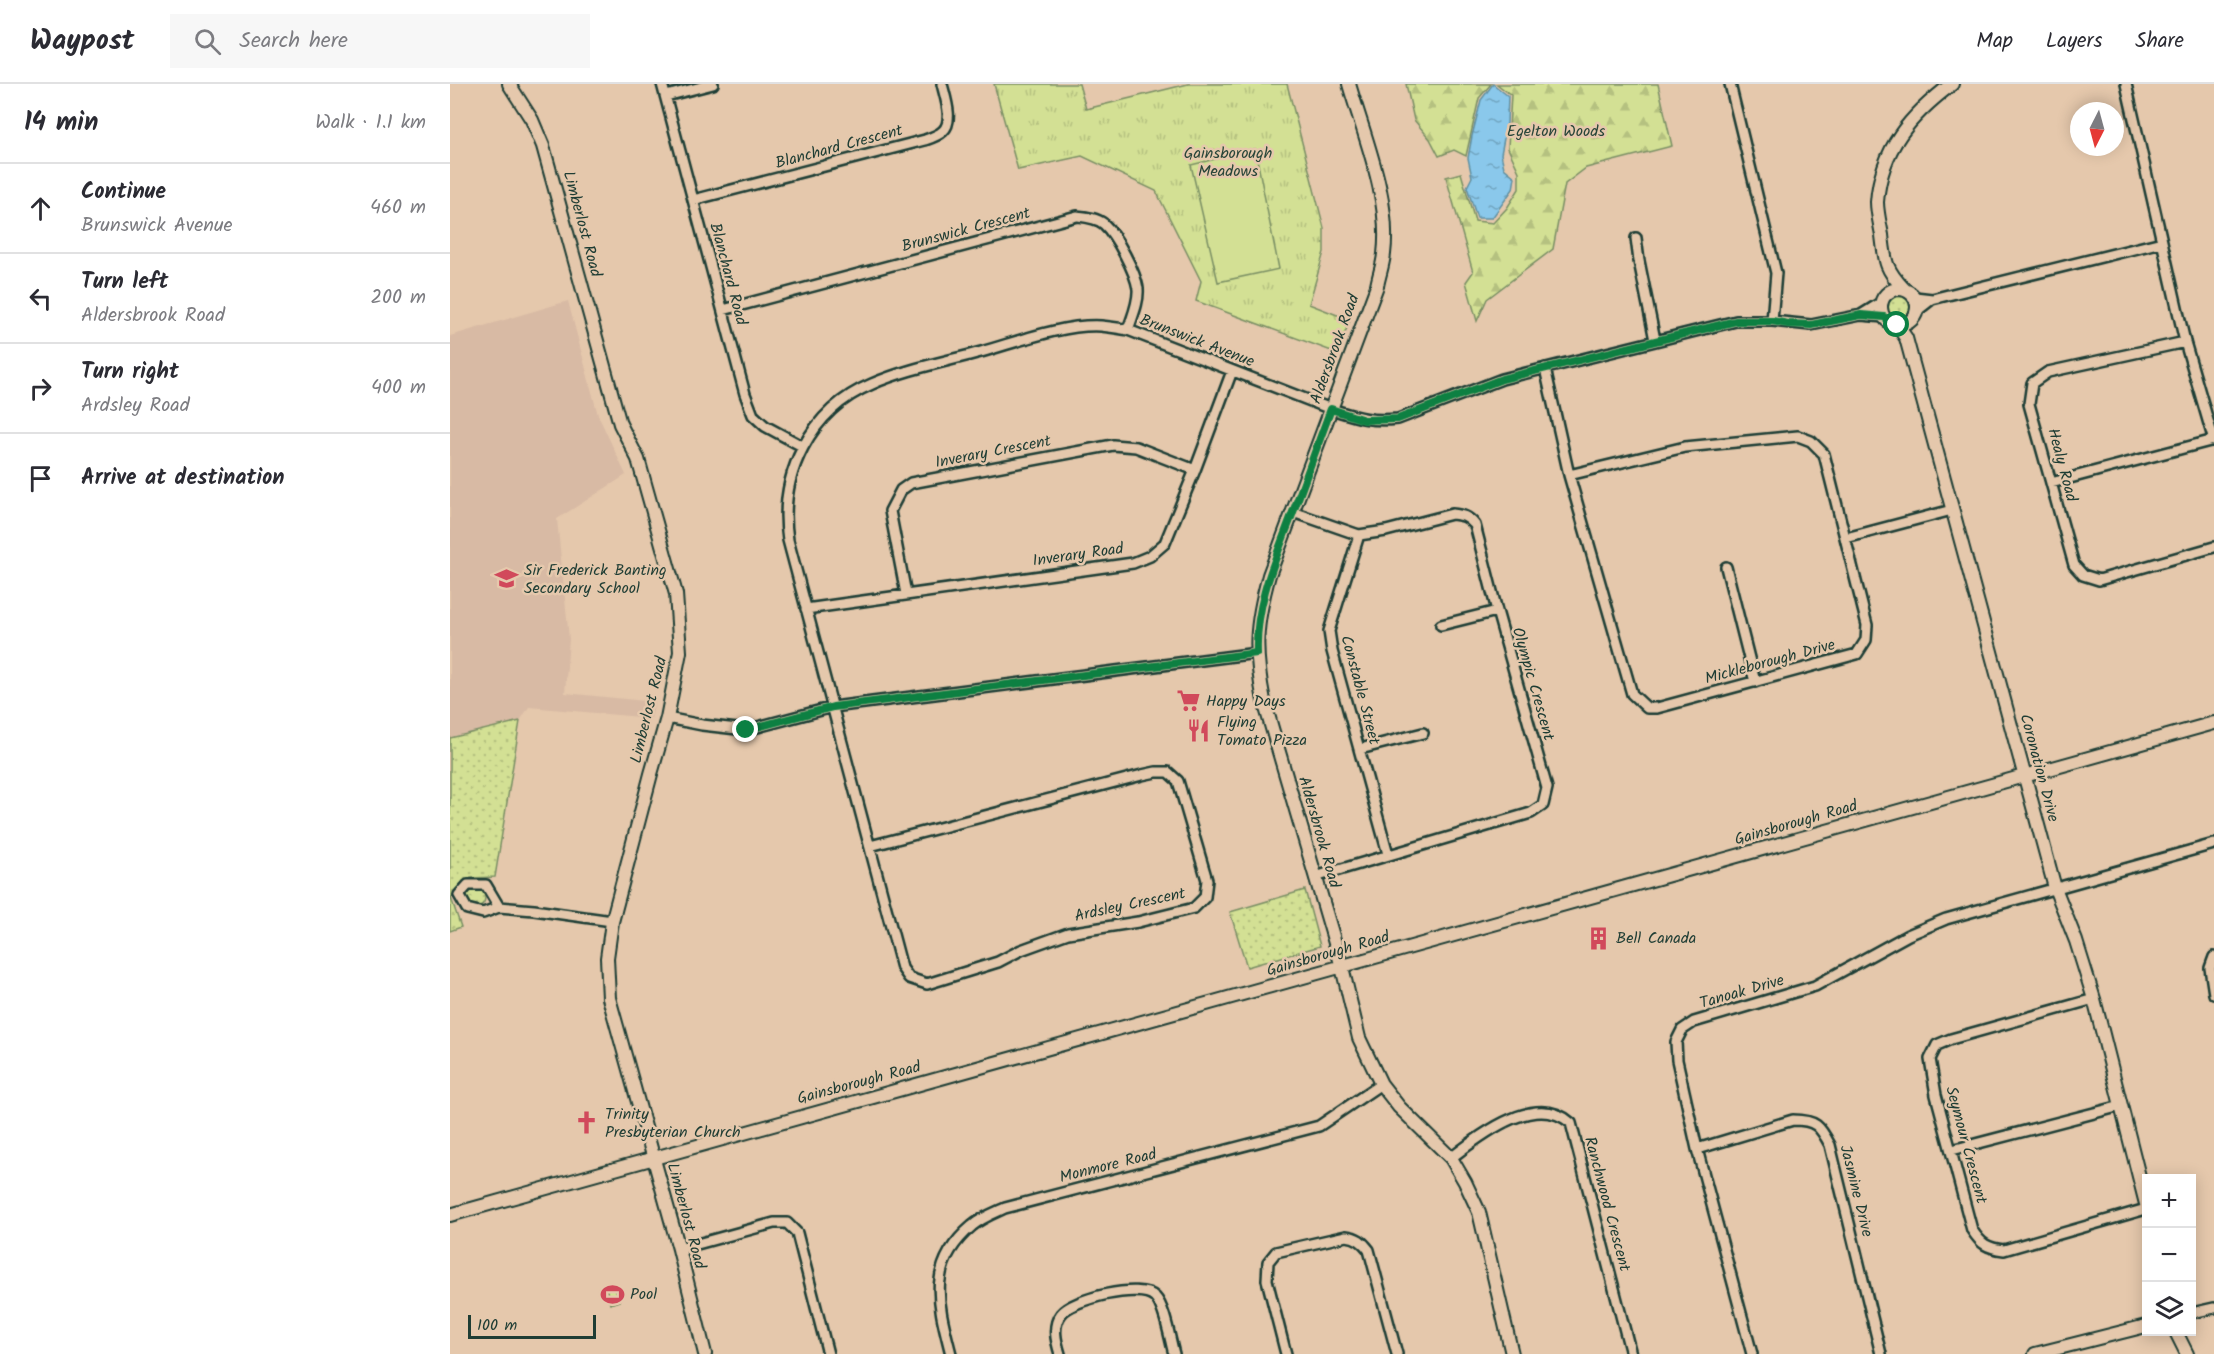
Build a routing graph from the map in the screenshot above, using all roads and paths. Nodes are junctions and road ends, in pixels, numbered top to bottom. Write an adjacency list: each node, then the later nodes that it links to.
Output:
1 (509, 84): 50 (street, Limberlost Road)
2 (662, 84): 9 (street, Blanchard Road)
3 (713, 84): 9 (street)
4 (942, 84): 10 (street, Blanchard Crescent)
5 (1348, 84): 31 (street, Aldersbrook Road)
6 (1730, 84): 22 (street)
7 (1952, 84): 13 (street)
8 (2126, 84): 12 (street)
9 (666, 96): 10 (street, Blanchard Road)
10 (693, 200): 18 (street, Blanchard Road)
11 (1636, 238): 27 (street)
12 (2162, 242): 17 (street); 28 (street)
13 (1891, 275): 14 (street); 16 (street)
14 (1904, 289): 15 (street); 16 (street)
15 (1915, 297): 17 (street); 19 (street)
16 (1884, 298): 20 (street, Brunswick Avenue); 21 (street)
17 (1932, 299): 19 (street)
18 (723, 310): 25 (street, Brunswick Crescent); 33 (street, Blanchard Road)
19 (1918, 310): 23 (street)
20 (1861, 315): 21 (street, Brunswick Avenue); 22 (street, Brunswick Avenue)
21 (1884, 317): 24 (street)
22 (1772, 321): 27 (street, Brunswick Avenue)
23 (1911, 321): 24 (street); 26 (street)
24 (1897, 325): 26 (street, Coronation Drive)
25 (1128, 330): 30 (street, Brunswick Avenue); 33 (street, Brunswick Avenue)
26 (1906, 338): 37 (street, Coronation Drive)
27 (1655, 340): 29 (street, Brunswick Avenue)
28 (2185, 342): 32 (street); 36 (street, Healy Road)
29 (1545, 368): 31 (street, Brunswick Avenue); 35 (street, Mickleborough Drive)
30 (1232, 371): 31 (street, Brunswick Avenue); 34 (street, Inverary Road)
31 (1331, 409): 38 (street, Aldersbrook Road)
32 (2214, 440): 36 (street)
33 (802, 446): 44 (street, Brunswick Avenue)
34 (1195, 470): 43 (street, Inverary Road); 43 (street, Inverary Crescent)
35 (1569, 475): 40 (street, Mickleborough Drive); 48 (street, Mickleborough Drive)
36 (2051, 483): 41 (street, Healy Road)
37 (1952, 510): 40 (street); 54 (street, Coronation Drive)
38 (1293, 512): 39 (street); 47 (street, Aldersbrook Road)
39 (1359, 536): 45 (street, Olympic Crescent); 53 (street, Constable Street)
40 (1846, 538): 48 (street, Mickleborough Drive)
41 (2214, 547)
42 (1726, 567): 48 (street)
43 (906, 594): 44 (street, Inverary Road)
44 (806, 609): 49 (street, Brunswick Avenue)
45 (1497, 611): 46 (street); 57 (street, Olympic Crescent)
46 (1441, 625)
47 (1257, 653): 49 (street); 58 (street, Aldersbrook Road)
48 (1755, 682)
49 (833, 707): 50 (street); 56 (street, Ardsley Crescent)
50 (668, 718): 61 (street, Limberlost Road)
51 (2214, 723): 54 (street, Gainsborough Road)
52 (1423, 733): 53 (street)
53 (1360, 749): 57 (street, Constable Street)
54 (2025, 776): 59 (street, Coronation Drive); 63 (street, Gainsborough Road)
55 (2214, 844): 59 (street, Tanoak Drive)
56 (870, 846): 56 (street, Ardsley Crescent)
57 (1388, 854): 58 (street, Olympic Crescent)
58 (1316, 877): 63 (street, Aldersbrook Road)
59 (2055, 888): 65 (street, Coronation Drive); 68 (street, Tanoak Drive)
60 (499, 907): 61 (street)
61 (612, 921): 70 (street, Limberlost Road)
62 (2214, 957): 64 (street)
63 (1342, 967): 66 (street, Aldersbrook Road); 70 (street, Gainsborough Road)
64 (2214, 994)
65 (2094, 999): 67 (street, Coronation Drive); 69 (street, Seymour Crescent)
66 (1381, 1084): 71 (street, Aldersbrook Road); 82 (street, Monmore Road)
67 (2121, 1106): 69 (street); 72 (street, Coronation Drive)
68 (1698, 1149): 89 (street, Tanoak Drive); 90 (street, Jasmine Drive)
69 (1953, 1150): 73 (street, Seymour Crescent)
70 (653, 1157): 74 (street, Gainsborough Road); 75 (street, Limberlost Road)
71 (1451, 1158): 87 (street, Aldersbrook Road); 88 (street, Ranchwood Crescent)
72 (2142, 1188)
73 (2142, 1210)
74 (450, 1215)
75 (679, 1249): 80 (street, Limberlost Road); 81 (street)
76 (2214, 1308): 77 (street)
77 (2196, 1312)
78 (2142, 1327): 91 (street)
79 (2177, 1336): 92 (street)
80 (705, 1354)
81 (828, 1354)
82 (951, 1354)
83 (1060, 1354): 84 (street)
84 (1174, 1354)
85 (1286, 1354): 86 (street)
86 (1397, 1354)
87 (1512, 1354)
88 (1631, 1354)
89 (1752, 1354)
90 (1881, 1354)
91 (2035, 1354)
92 (2187, 1354)

